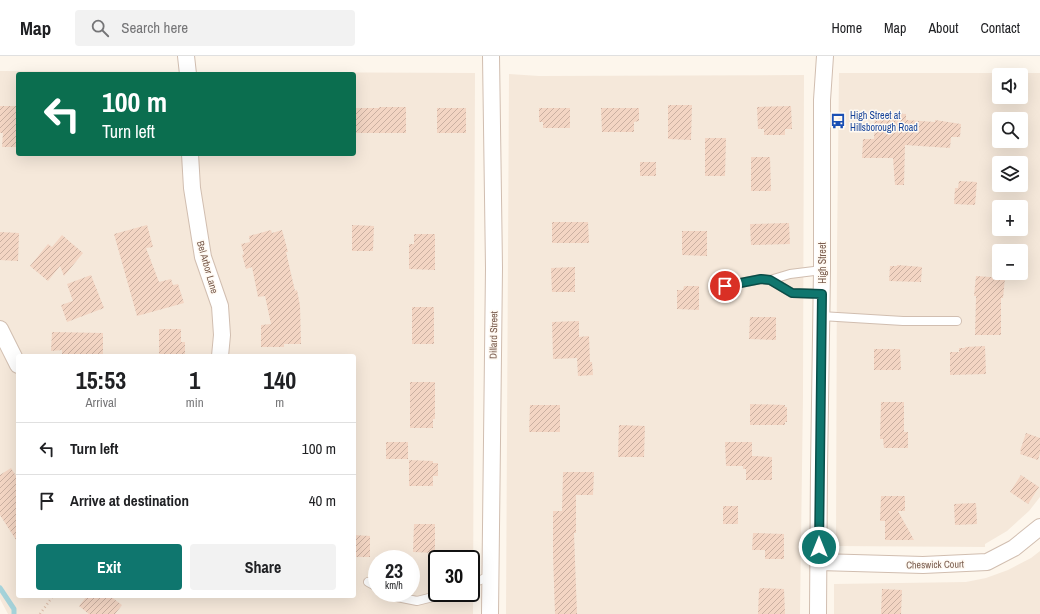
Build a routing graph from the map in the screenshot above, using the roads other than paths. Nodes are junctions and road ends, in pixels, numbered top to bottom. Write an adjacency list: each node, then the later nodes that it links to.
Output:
1 (186, 56): 4 (street)
2 (491, 56): 17 (street, Dillard Street)
3 (825, 56): 6 (street, High Street)
4 (188, 72)
5 (190, 156): 13 (street, Bel Arbor Lane)
6 (822, 270): 7 (lane); 9 (street, High Street)
7 (770, 280): 8 (lane); 9 (lane)
8 (725, 286)
9 (822, 294): 10 (street, High Street)
10 (821, 316): 11 (lane); 16 (street, High Street)
11 (956, 321)
12 (0, 329): 14 (street)
13 (220, 354)
14 (16, 361)
15 (1040, 526): 16 (street, Cheswick Court)
16 (819, 562): 20 (street, High Street)
17 (490, 576): 18 (lane); 19 (street, Dillard Street)
18 (480, 580)
19 (490, 614)
20 (818, 614)

